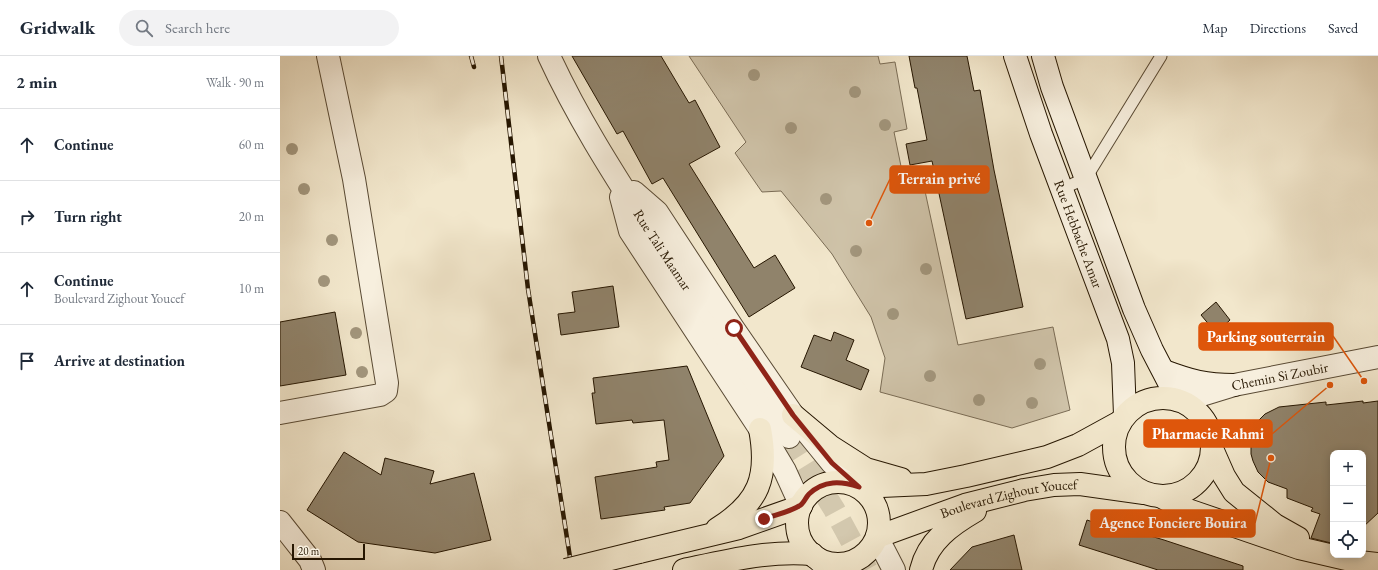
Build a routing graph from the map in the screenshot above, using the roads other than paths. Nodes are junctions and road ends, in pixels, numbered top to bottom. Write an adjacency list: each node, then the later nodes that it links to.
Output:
1 (328, 56): 13 (street)
2 (549, 56): 6 (street, Rue Tali Maamar)
3 (1015, 56): 8 (street, Rue Hebbache Amar)
4 (1042, 56): 7 (street, Rue Hebbache Amar)
5 (1161, 56): 7 (lane)
6 (615, 176): 15 (street); 18 (street); 19 (street, Rue Tali Maamar)
7 (1086, 178): 8 (lane); 10 (street, Rue Hebbache Amar)
8 (1062, 189): 16 (street, Rue Hebbache Amar)
9 (1378, 357): 11 (street, Chemin Si Zoubir)
10 (1164, 371): 11 (street); 12 (street, Rue Hebbache Amar)
11 (1234, 385): 12 (street, Chemin Si Zoubir)
12 (1180, 401): 16 (main road); 20 (main road)
13 (314, 406): 14 (street); 17 (street)
14 (280, 413)
15 (793, 415): 21 (main road); 22 (street)
16 (1123, 419): 21 (main road); 23 (main road)
17 (280, 426)
18 (760, 429): 25 (street); 27 (main road)
19 (788, 437)
20 (1213, 451): 23 (main road); 30 (main road)
21 (926, 484): 22 (main road)
22 (859, 487): 25 (main road); 28 (main road)
23 (1152, 495): 24 (main road, Boulevard Zighout Youcef); 30 (main road)
24 (998, 497): 28 (main road, Boulevard Zighout Youcef); 40 (main road)
25 (801, 506): 27 (main road); 29 (main road)
26 (280, 522): 34 (street)
27 (706, 536): 35 (main road, bridge)
28 (877, 537): 29 (main road); 39 (street)
29 (812, 554): 32 (main road); 38 (street)
30 (1330, 556)
31 (1340, 558): 33 (main road)
32 (710, 564): 36 (main road); 37 (main road)
33 (1378, 564)
34 (317, 567)
35 (566, 570)
36 (684, 570)
37 (747, 570)
38 (830, 570)
39 (894, 570)
40 (921, 570)

